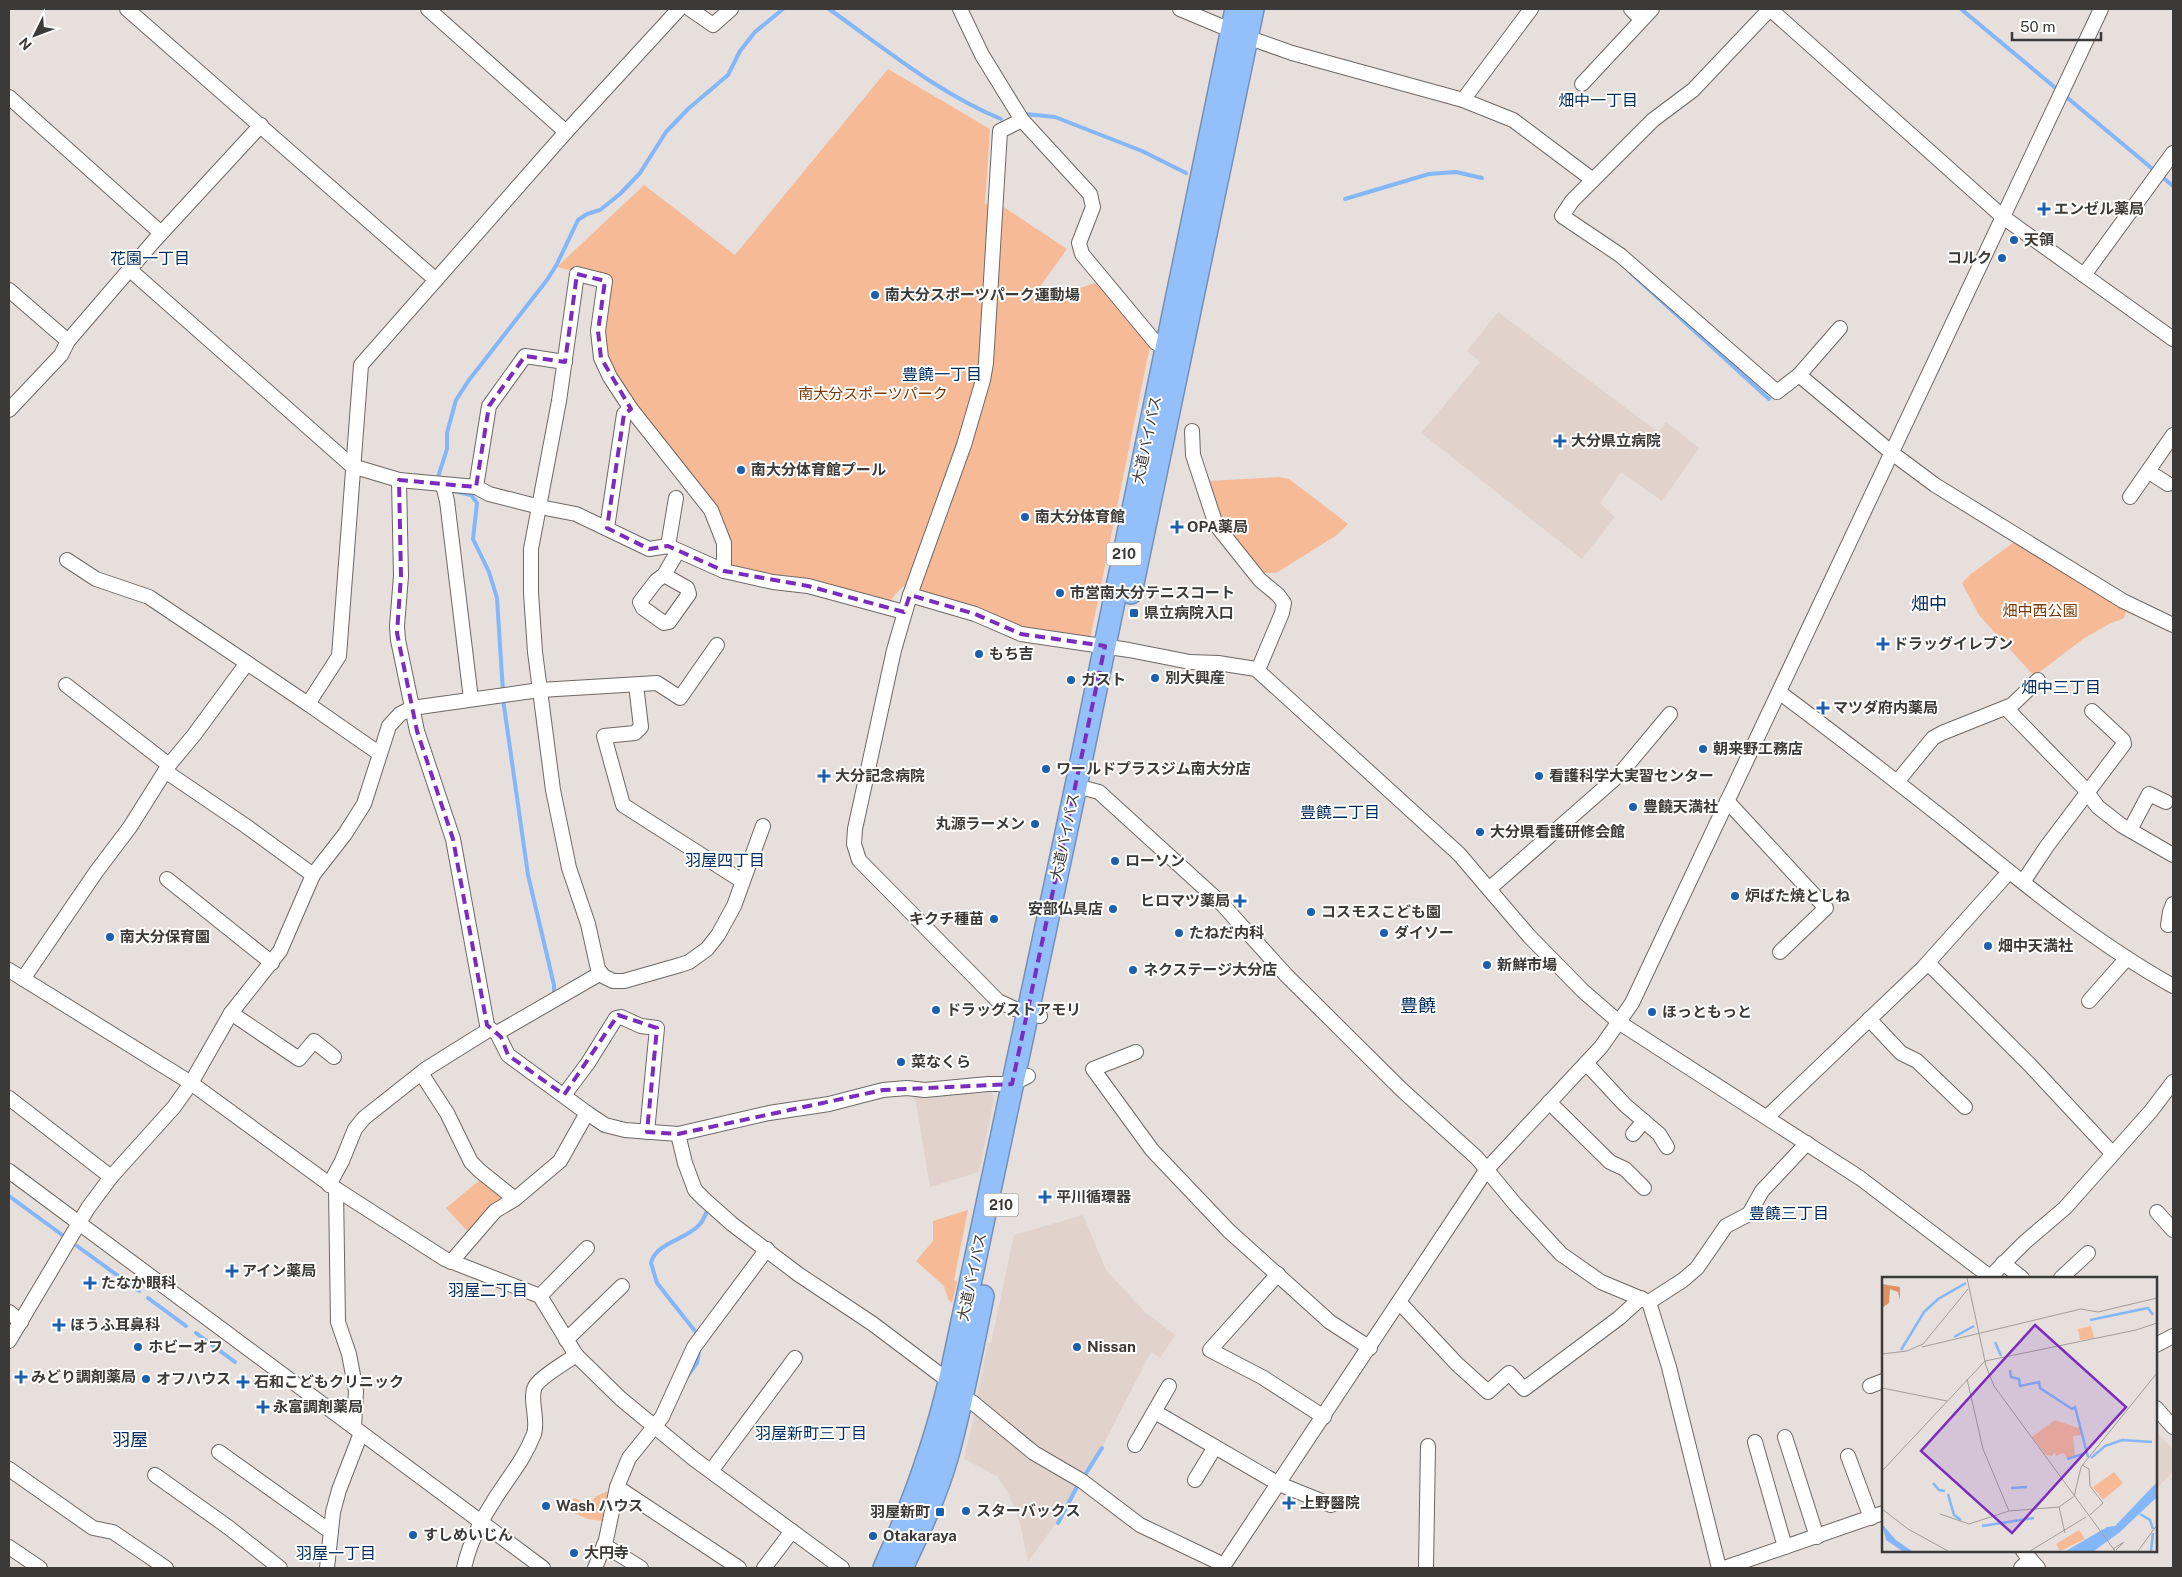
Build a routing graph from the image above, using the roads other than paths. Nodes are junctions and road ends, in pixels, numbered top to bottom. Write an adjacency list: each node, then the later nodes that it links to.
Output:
1 (127, 9): 20 (street)
2 (428, 9): 21 (street)
3 (679, 9): 21 (street)
4 (690, 9): 5 (street)
5 (731, 9)
6 (960, 9): 19 (street)
7 (1180, 9): 15 (street)
8 (1236, 9): 15 (highway, 大道バイパス / 210)
9 (1252, 9): 15 (highway, 大道バイパス / 210)
10 (1531, 9): 18 (street)
11 (1652, 9): 14 (street)
12 (1770, 9): 23 (street); 24 (street)
13 (2101, 9): 24 (street)
14 (1636, 14): 16 (street)
15 (1239, 34): 18 (street); 33 (highway, 大道バイパス / 210); 59 (highway, 大道バイパス / 210)
16 (1582, 84)
17 (9, 97): 25 (street)
18 (1463, 100): 23 (street)
19 (1022, 120): 33 (street); 55 (street)
20 (261, 125): 25 (street); 28 (street)
21 (566, 132): 28 (street)
22 (2173, 153): 27 (street)
23 (1593, 180): 35 (street)
24 (2003, 217): 27 (street); 40 (street)
25 (161, 233): 26 (street)
26 (129, 269): 32 (street); 41 (street)
27 (2084, 275): 31 (street)
28 (436, 280): 41 (street)
29 (9, 290): 32 (street)
30 (1840, 328): 35 (street)
31 (2173, 339)
32 (68, 341): 37 (street)
33 (1167, 345): 59 (highway, 大道バイパス / 210)
34 (565, 362): 36 (street); 46 (street); 49 (street)
35 (1799, 376): 40 (street)
36 (630, 409): 50 (street); 53 (street)
37 (9, 410)
38 (1192, 431): 61 (street)
39 (2173, 435): 42 (street)
40 (1892, 454): 57 (street); 66 (street)
41 (352, 466): 43 (street); 68 (street)
42 (2149, 472): 44 (street); 47 (street)
43 (399, 480): 45 (street); 69 (street)
44 (2168, 484)
45 (443, 485): 46 (street); 67 (street)
46 (476, 487): 49 (street)
47 (2130, 497)
48 (676, 498): 51 (street)
49 (540, 508): 50 (street); 65 (street)
50 (607, 528): 51 (street)
51 (673, 549): 53 (street); 54 (street)
52 (67, 560): 60 (street)
53 (724, 571): 56 (street)
54 (664, 575)
55 (910, 595): 56 (street); 59 (street)
56 (904, 612): 101 (street)
57 (2173, 625)
58 (717, 645): 64 (street)
59 (1112, 647): 61 (street); 76 (highway, 大道バイパス / 210)
60 (247, 663): 68 (street); 74 (street)
61 (1258, 670): 88 (street)
62 (2038, 680): 70 (street)
63 (66, 685): 74 (street)
64 (636, 685): 65 (street); 86 (street)
65 (540, 690): 67 (street); 96 (street)
66 (1779, 692): 75 (street); 78 (street)
67 (471, 699): 69 (street)
68 (308, 704): 73 (street)
69 (412, 708): 73 (street); 104 (street)
70 (2006, 708): 75 (street); 77 (street)
71 (2092, 712): 77 (street)
72 (1670, 714): 88 (street)
73 (380, 754): 84 (street)
74 (167, 768): 84 (street); 97 (street)
75 (1897, 782): 83 (street)
76 (1082, 788): 101 (highway, 大道バイパス / 210); 125 (street)
77 (2088, 794): 81 (street); 87 (street)
78 (1727, 801): 91 (street); 103 (street)
79 (2166, 802): 81 (street)
80 (763, 826): 86 (street)
81 (2130, 830): 82 (street)
82 (2173, 855)
83 (2009, 872): 87 (street); 94 (street)
84 (313, 875): 93 (street)
85 (167, 879): 93 (street)
86 (742, 882): 96 (street)
87 (2023, 882): 92 (street)
88 (1489, 889): 103 (street)
89 (2173, 904): 90 (street)
90 (2168, 925)
91 (1780, 952)
92 (2127, 958): 98 (street); 99 (street)
93 (272, 963): 100 (street)
94 (1928, 963): 102 (street); 124 (street)
95 (9, 970): 97 (street)
96 (601, 973): 104 (street)
97 (23, 979): 111 (street)
98 (2173, 986)
99 (2089, 1001)
100 (231, 1013): 106 (street); 111 (street)
101 (1034, 1014): 109 (highway, 大道バイパス / 210)
102 (1869, 1019): 115 (street); 117 (street)
103 (1620, 1023): 107 (street); 117 (street)
104 (494, 1031): 108 (street); 112 (street)
105 (1136, 1052): 139 (street)
106 (334, 1057)
107 (1586, 1064): 114 (street); 118 (street)
108 (421, 1073): 128 (street); 130 (street)
109 (1020, 1080): 120 (street); 156 (highway, 大道バイパス / 210)
110 (2173, 1082): 124 (street)
111 (191, 1083): 127 (street); 128 (street)
112 (564, 1095): 116 (street); 119 (street)
113 (9, 1098): 127 (street)
114 (1549, 1102): 125 (street); 129 (street)
115 (1966, 1107)
116 (587, 1113): 119 (street); 130 (street)
117 (1768, 1117): 122 (street)
118 (1644, 1121): 121 (street); 123 (street)
119 (647, 1132): 120 (street)
120 (678, 1134): 135 (street)
121 (1633, 1134)
122 (1807, 1143): 140 (street); 145 (street)
123 (1667, 1147)
124 (2112, 1153): 138 (street)
125 (1486, 1169): 145 (street); 146 (street)
126 (9, 1171): 132 (street)
127 (111, 1177): 132 (street)
128 (332, 1187): 137 (street); 166 (street)
129 (1644, 1188)
130 (515, 1199): 137 (street)
131 (2157, 1212): 133 (street)
132 (79, 1224): 148 (street); 166 (street)
133 (2173, 1230)
134 (588, 1248): 144 (street)
135 (767, 1249): 156 (street); 164 (street)
136 (2088, 1253): 142 (street)
137 (451, 1262): 144 (street)
138 (2003, 1263): 140 (street); 141 (street)
139 (1278, 1274): 153 (street); 163 (street)
140 (1989, 1277)
141 (2021, 1277)
142 (2062, 1277)
143 (622, 1286): 150 (street)
144 (540, 1296): 150 (street)
145 (1645, 1300): 146 (street); 204 (street)
146 (1399, 1302): 153 (street)
147 (9, 1312): 148 (street)
148 (21, 1322): 151 (street)
149 (2173, 1336): 152 (street)
150 (566, 1340): 154 (street)
151 (9, 1341)
152 (2157, 1344)
153 (1370, 1348): 163 (street)
154 (576, 1355): 164 (street); 182 (street)
155 (795, 1358): 175 (street)
156 (959, 1375): 160 (highway, 大道バイパス / 210)
157 (1882, 1381): 159 (street)
158 (1169, 1386): 162 (street)
159 (1870, 1386)
160 (953, 1400): 189 (street); 201 (highway, 大道バイパス / 210); 202 (highway, 大道バイパス / 210)
161 (2157, 1409): 165 (street)
162 (1155, 1412): 169 (street); 171 (street)
163 (1324, 1417): 178 (street)
164 (654, 1426): 175 (street); 179 (street)
165 (2173, 1427)
166 (357, 1430): 182 (street); 184 (street)
167 (1785, 1437): 185 (street)
168 (1755, 1442): 188 (street)
169 (1135, 1444)
170 (1428, 1446): 203 (street)
171 (1216, 1448): 177 (street); 178 (street)
172 (218, 1452): 184 (street)
173 (1848, 1456): 181 (street)
174 (9, 1469): 191 (street)
175 (711, 1471): 183 (street)
176 (155, 1475): 192 (street)
177 (1194, 1480)
178 (1279, 1484): 180 (street); 189 (street)
179 (617, 1487): 186 (street); 198 (street)
180 (1331, 1505)
181 (1877, 1516): 185 (street)
182 (482, 1523): 194 (street); 195 (street)
183 (792, 1531): 199 (street); 200 (street)
184 (331, 1532): 193 (street)
185 (1817, 1537): 188 (street)
186 (604, 1544): 196 (street); 197 (street)
187 (9, 1547): 190 (street)
188 (1786, 1548): 205 (street)
189 (1227, 1566)
190 (40, 1568)
191 (166, 1568)
192 (280, 1568)
193 (327, 1568)
194 (464, 1568)
195 (543, 1568)
196 (595, 1568)
197 (641, 1568)
198 (739, 1568)
199 (764, 1568)
200 (842, 1568)
201 (884, 1568)
202 (902, 1568)
203 (1426, 1568)
204 (1719, 1568)
205 (1724, 1568)

